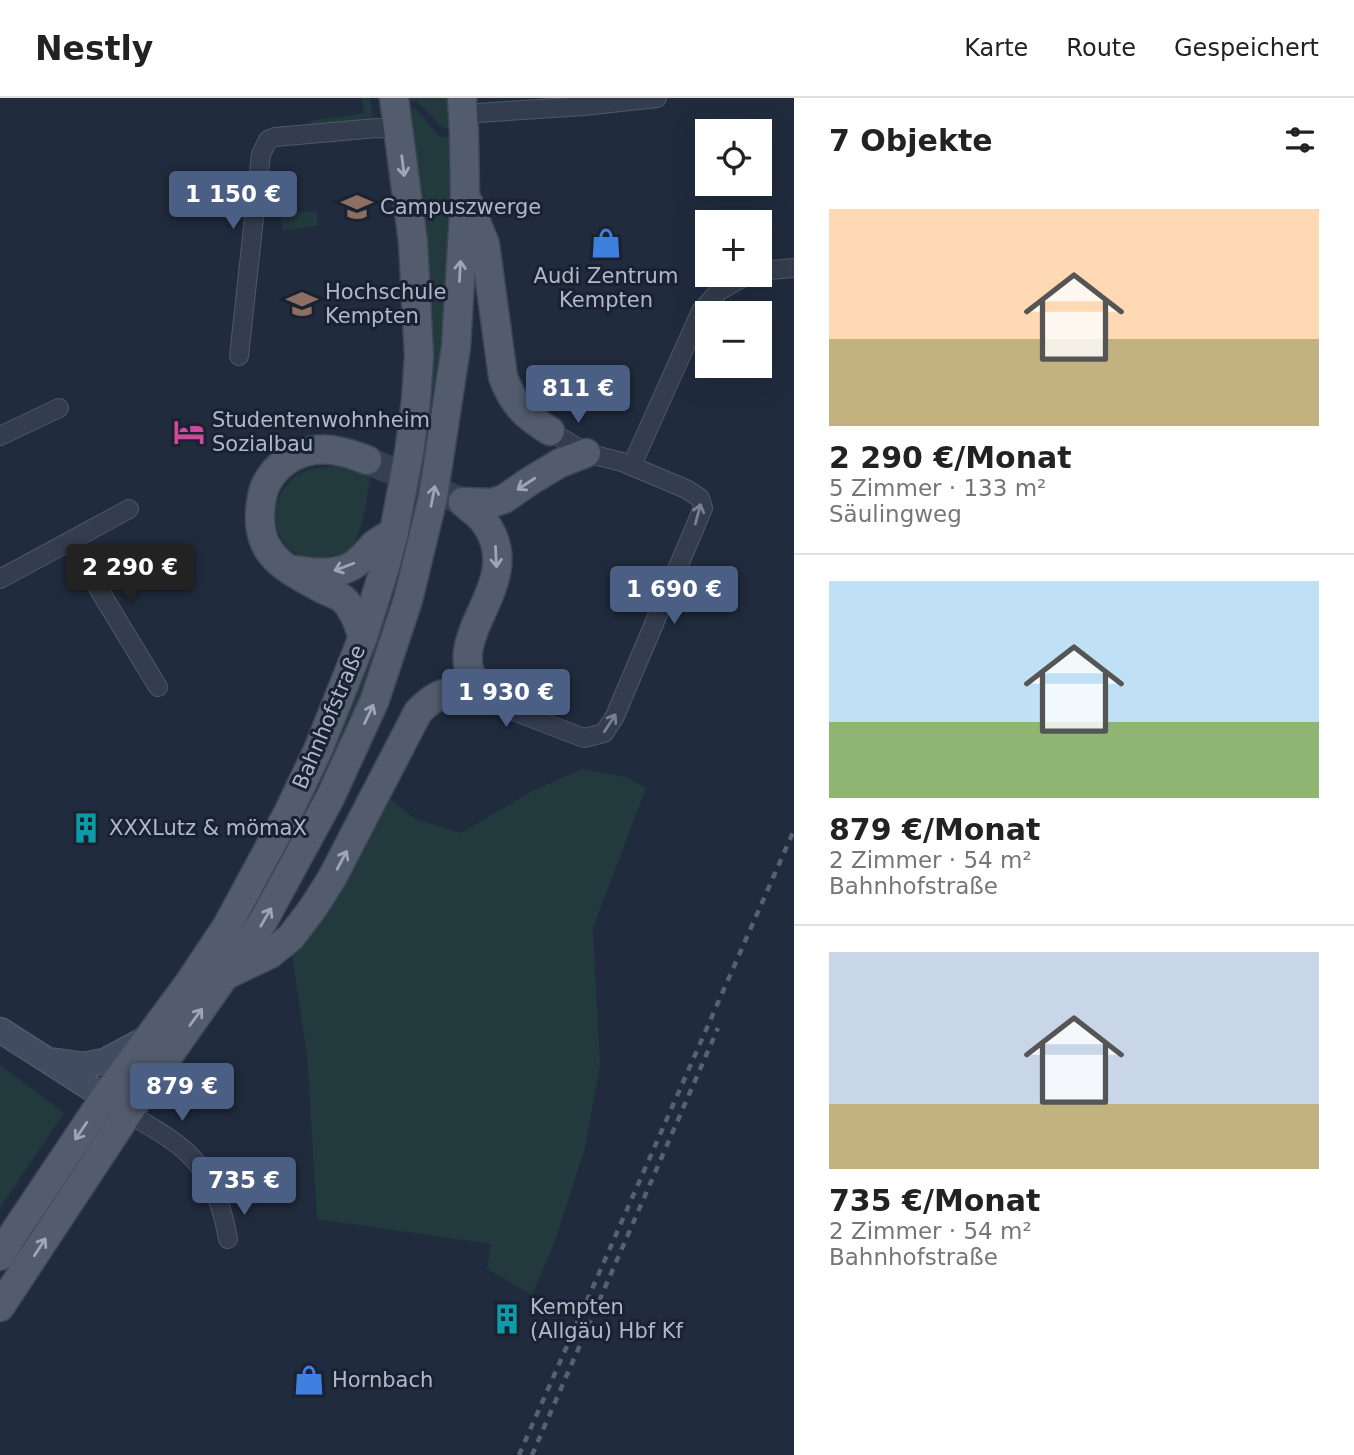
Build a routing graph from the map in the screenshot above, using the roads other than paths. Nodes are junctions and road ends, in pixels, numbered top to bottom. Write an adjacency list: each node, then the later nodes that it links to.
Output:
1 (394, 98): 4 (main road, Bahnhofstraße)
2 (657, 98): 3 (street)
3 (463, 106): 5 (main road, Bahnhofstraße)
4 (398, 129): 9 (street); 17 (main road, Bahnhofstraße, one-way to 17)
5 (465, 196): 11 (main road); 24 (main road, Bahnhofstraße, one-way to 5)
6 (794, 268): 7 (street)
7 (772, 270)
8 (726, 287): 15 (street)
9 (239, 356)
10 (59, 408): 12 (street)
11 (550, 431): 13 (street)
12 (0, 436)
13 (586, 453): 15 (street); 23 (main road, one-way to 23)
14 (367, 460): 19 (main road)
15 (632, 465): 23 (street, one-way to 15)
16 (129, 509): 18 (street)
17 (394, 533): 19 (main road, one-way to 19); 21 (main road, Bahnhofstraße)
18 (70, 542): 20 (street); 22 (street)
19 (284, 568): 21 (main road)
20 (0, 579)
21 (363, 637): 26 (main road, Bahnhofstraße)
22 (158, 687)
23 (484, 698): 24 (main road, one-way to 23)
24 (228, 974): 29 (main road, Bahnhofstraße, one-way to 24)
25 (0, 1030): 27 (street)
26 (146, 1040): 27 (street); 28 (main road, Bahnhofstraße)
27 (45, 1059): 28 (street)
28 (105, 1097): 29 (street); 31 (main road, Bahnhofstraße, one-way to 31)
29 (128, 1113): 30 (street); 32 (main road, Bahnhofstraße, one-way to 29)
30 (228, 1238)
31 (0, 1256)
32 (0, 1307)

